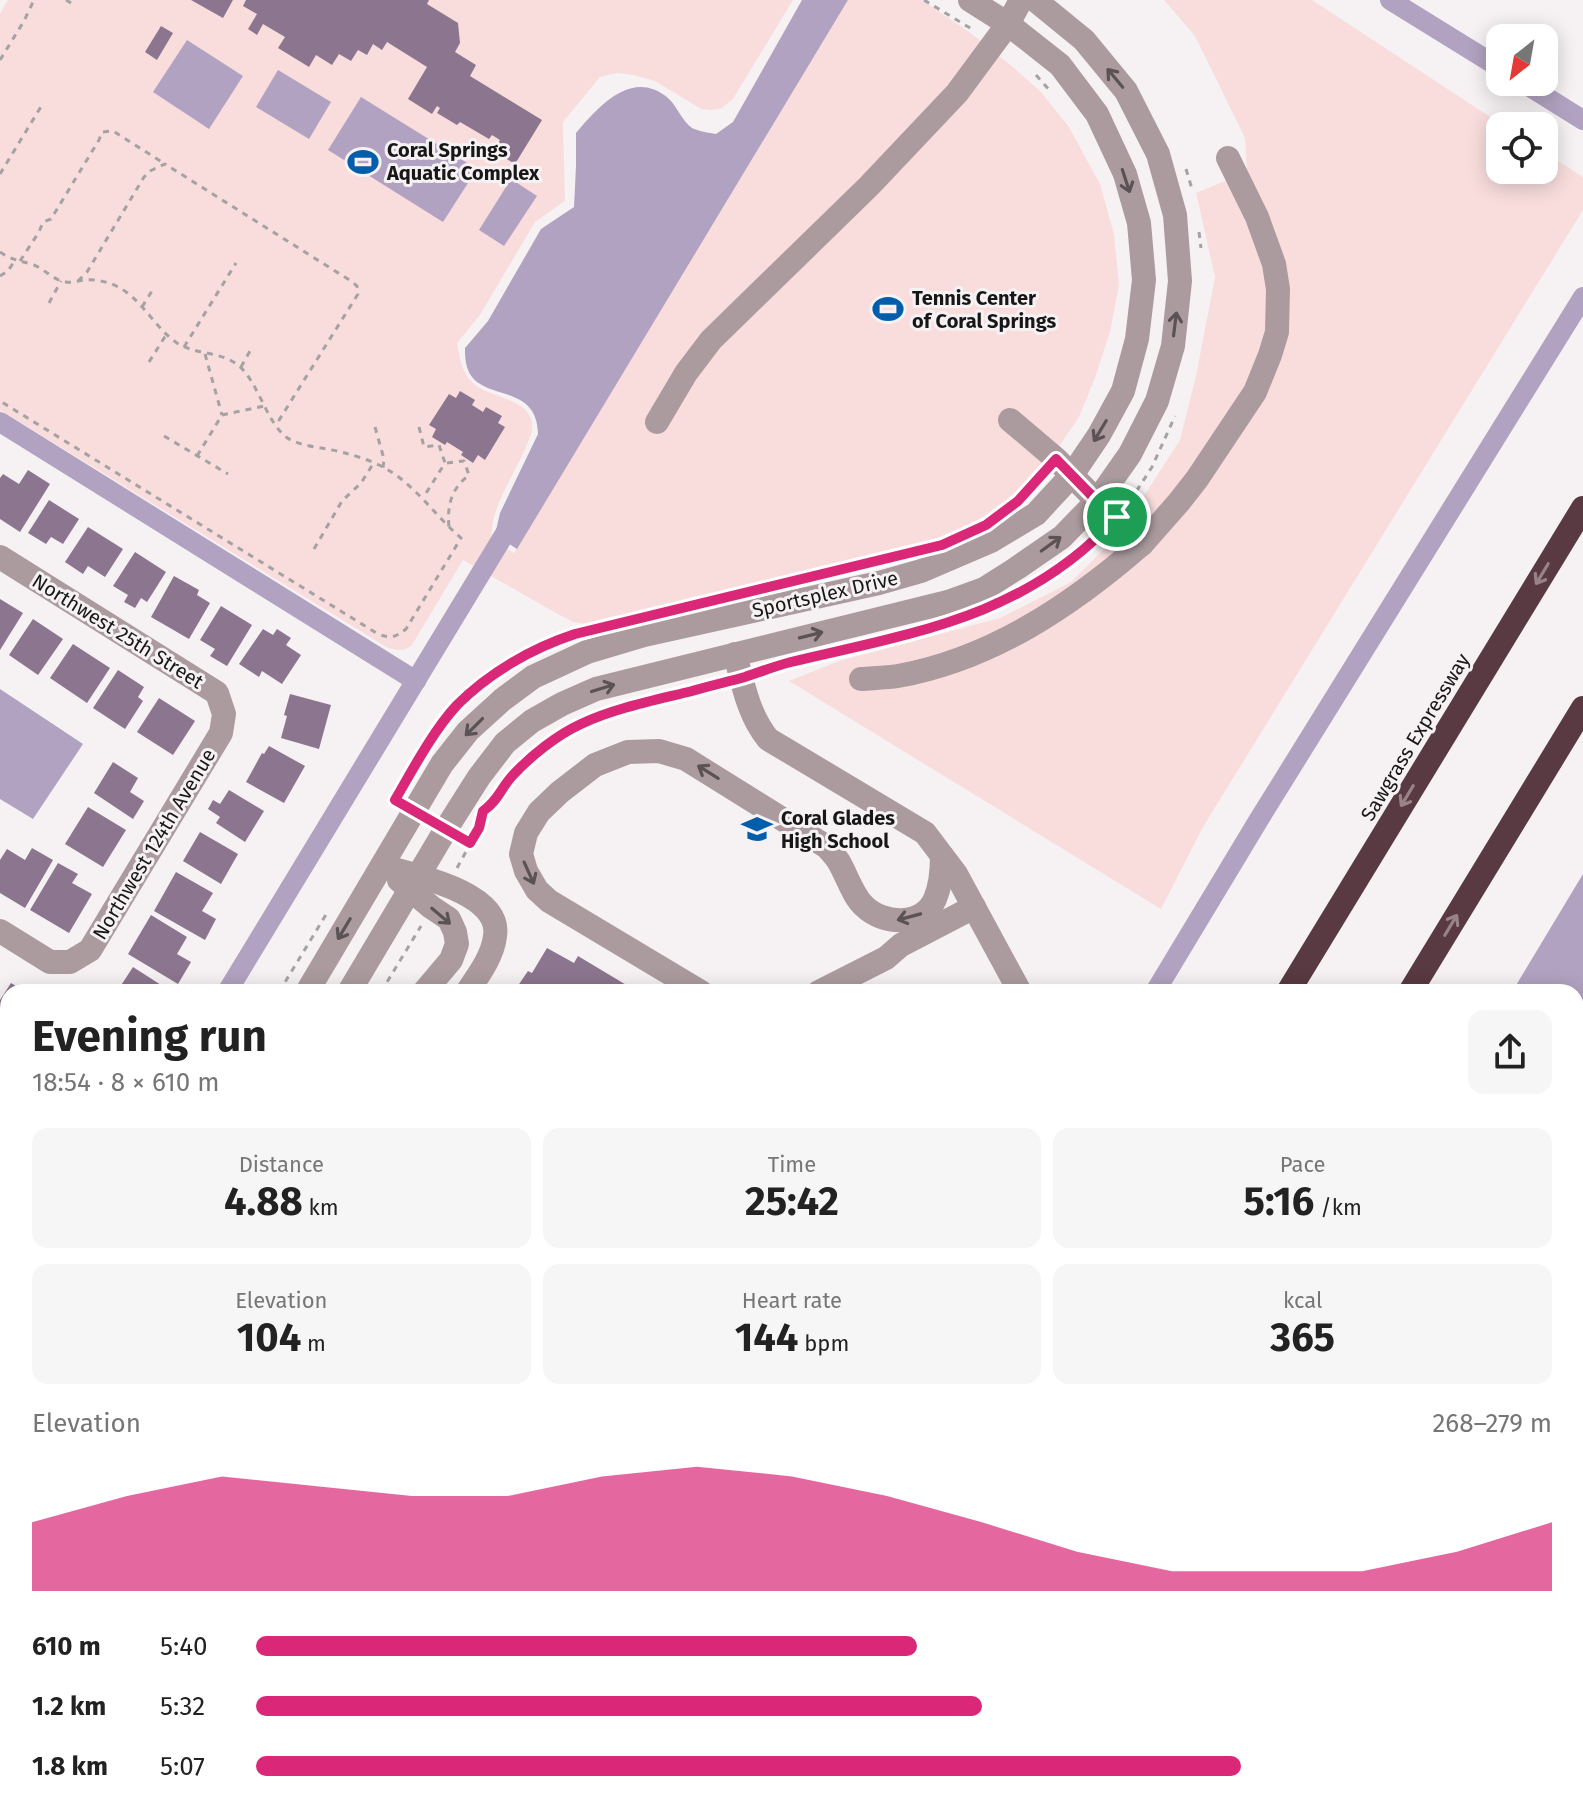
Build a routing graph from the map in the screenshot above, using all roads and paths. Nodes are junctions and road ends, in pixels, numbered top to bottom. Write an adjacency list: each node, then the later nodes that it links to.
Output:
1 (34, 0): 7 (path)
2 (924, 0): 6 (path)
3 (970, 0): 6 (street, Sportsplex Drive)
4 (1021, 0): 6 (street)
5 (1035, 0): 50 (street, Sportsplex Drive, one-way to 5)
6 (1002, 33): 38 (street); 48 (street, Sportsplex Drive, one-way to 48)
7 (0, 60)
8 (1028, 67): 9 (path)
9 (1054, 95)
10 (42, 105): 14 (path)
11 (1228, 158): 54 (street)
12 (1183, 160): 15 (path)
13 (165, 164): 19 (path); 23 (path); 39 (path)
14 (0, 174)
15 (1192, 190)
16 (1198, 220): 18 (path)
17 (0, 252): 19 (path)
18 (1201, 258)
19 (18, 261): 21 (path); 22 (path)
20 (236, 263): 28 (path)
21 (0, 276)
22 (61, 281): 23 (path); 25 (path)
23 (78, 281): 26 (path)
24 (152, 291): 26 (path)
25 (49, 303)
26 (142, 307): 27 (path)
27 (166, 334): 28 (path); 31 (path)
28 (184, 347): 30 (path)
29 (250, 351): 32 (path)
30 (205, 352): 32 (path); 36 (path)
31 (149, 362)
32 (241, 367): 34 (path)
33 (0, 401): 53 (path)
34 (264, 406): 36 (path); 39 (path)
35 (1178, 407): 52 (path)
36 (222, 415): 43 (path)
37 (1010, 420): 48 (street)
38 (657, 422)
39 (276, 425): 44 (path)
40 (375, 427): 46 (path)
41 (419, 427): 45 (path)
42 (164, 436): 43 (path)
43 (197, 456): 47 (path)
44 (373, 463): 46 (path); 55 (path)
45 (445, 463): 49 (path); 53 (path)
46 (383, 468): 49 (path)
47 (228, 474)
48 (1072, 475): 50 (street); 66 (street, Sportsplex Drive, one-way to 66)
49 (423, 498): 53 (path)
50 (1097, 501): 52 (street); 59 (street, Sportsplex Drive, one-way to 50)
51 (1583, 508): 82 (highway, Sawgrass Expressway, one-way to 82)
52 (1117, 517): 54 (street); 57 (path)
53 (449, 528)
54 (1142, 544): 61 (street)
55 (314, 549)
56 (0, 557): 63 (street, Northwest 25th Street)
57 (1018, 594)
58 (565, 637): 64 (path)
59 (735, 654): 60 (street); 67 (street, Sportsplex Drive, one-way to 59)
60 (741, 678): 65 (street); 68 (path)
61 (861, 679)
62 (1583, 708): 83 (highway, one-way to 62)
63 (224, 714): 72 (street, Northwest 124th Avenue)
64 (432, 740)
65 (942, 856): 70 (street); 71 (street, one-way to 71)
66 (382, 866): 67 (street); 74 (street, Sportsplex Drive, one-way to 74)
67 (414, 883): 68 (street); 69 (street); 75 (street, Sportsplex Drive)
68 (448, 885): 78 (street)
69 (431, 907): 76 (path); 77 (street, one-way to 77)
70 (974, 907): 73 (street); 81 (street)
71 (871, 911): 73 (street); 79 (street, one-way to 79)
72 (0, 931)
73 (869, 966): 80 (street)
74 (312, 984)
75 (354, 984)
76 (386, 984)
77 (431, 984)
78 (472, 984)
79 (688, 984)
80 (834, 984)
81 (1016, 984)
82 (1293, 984)
83 (1415, 984)

